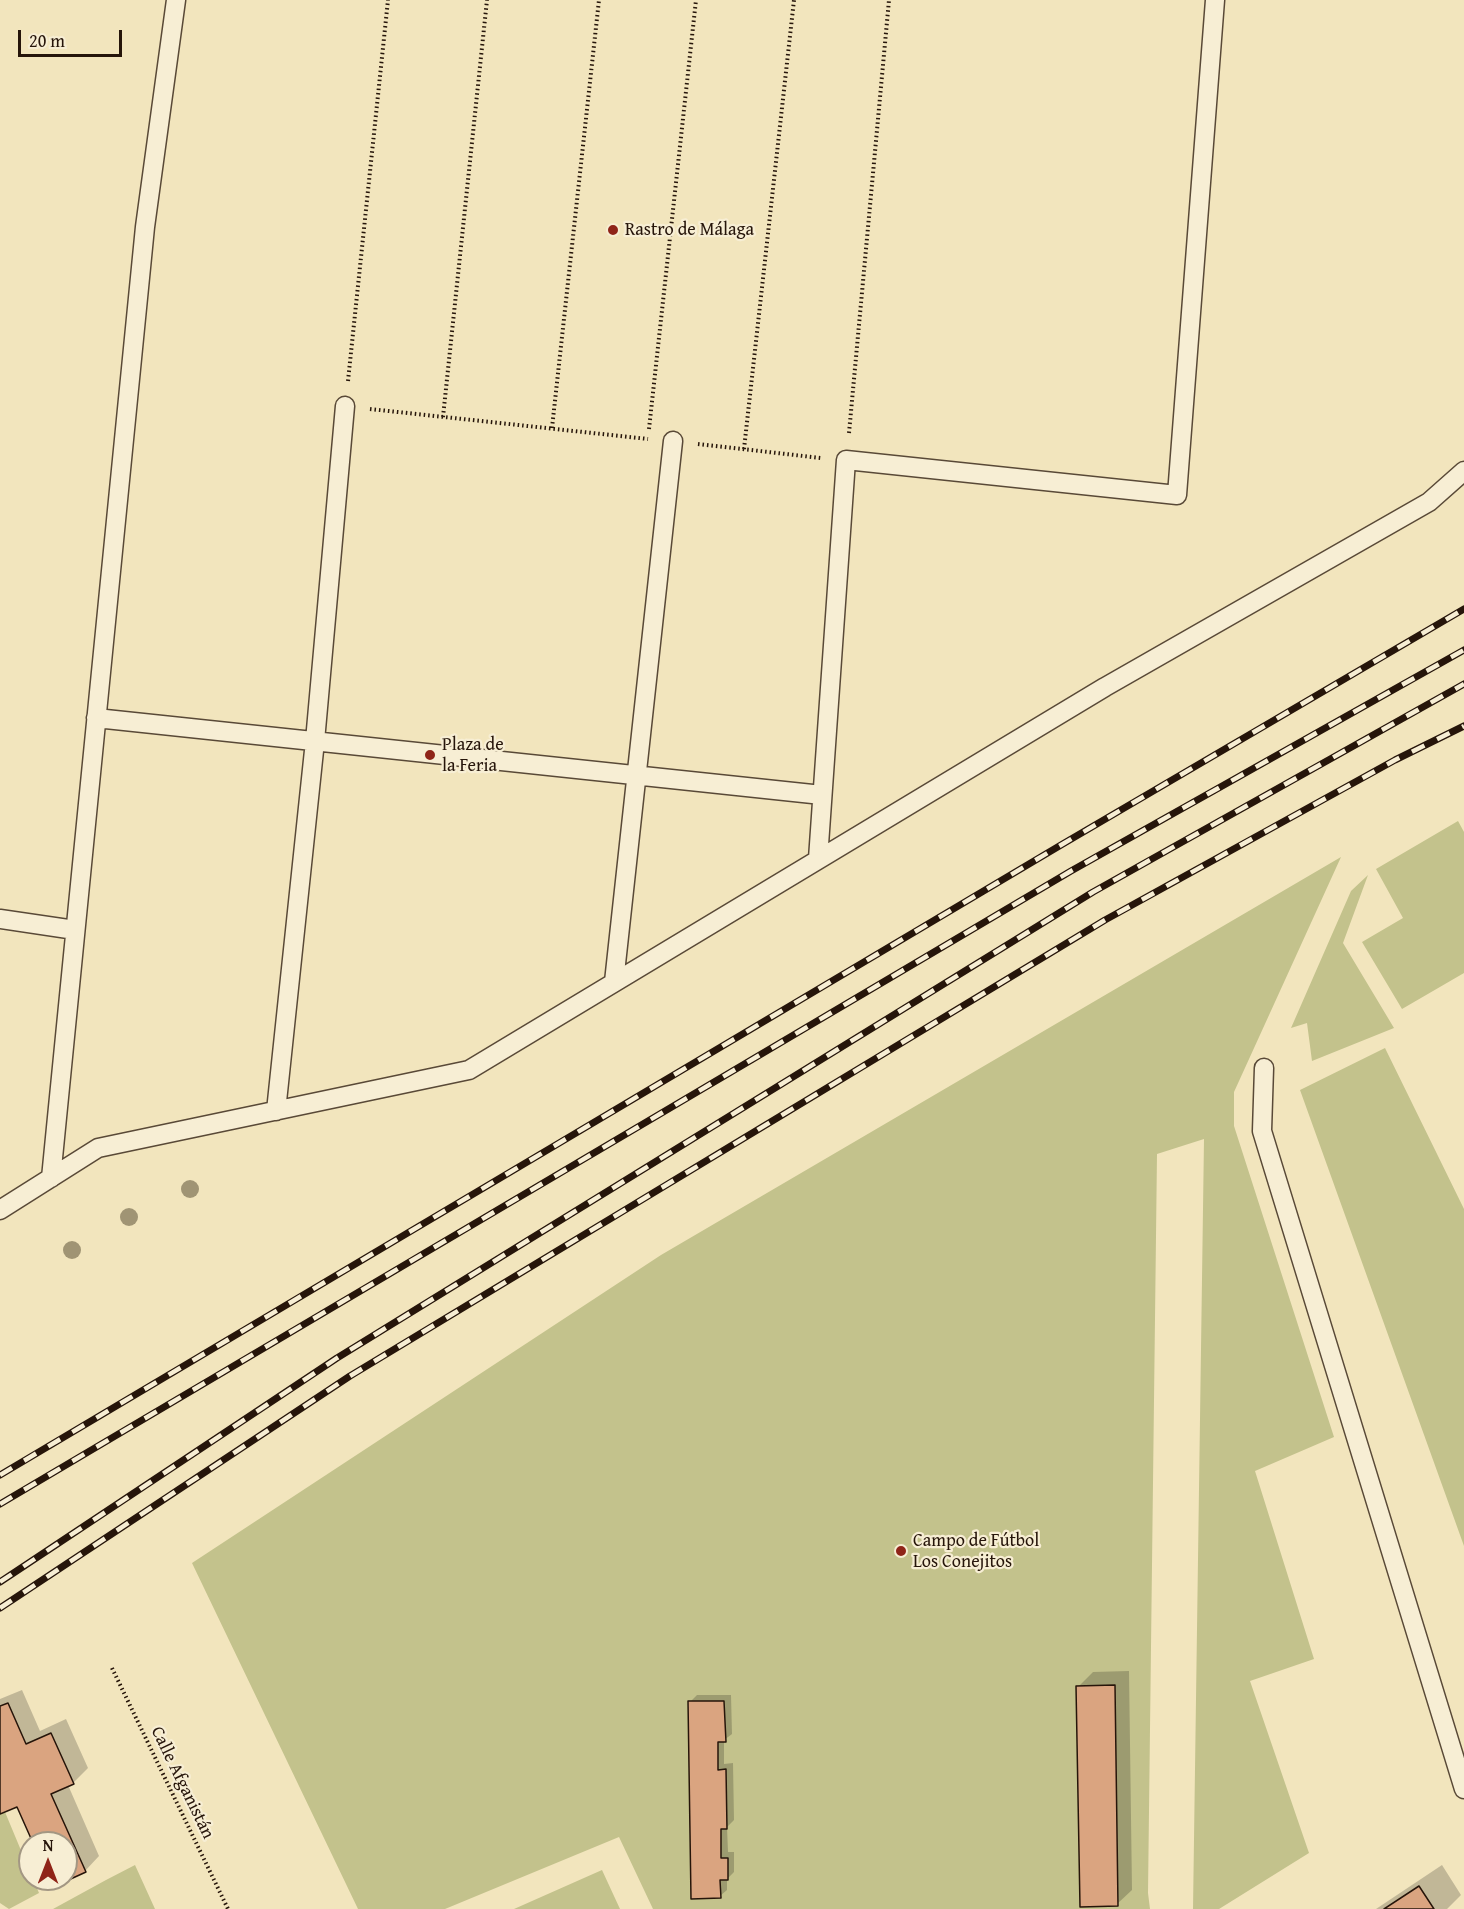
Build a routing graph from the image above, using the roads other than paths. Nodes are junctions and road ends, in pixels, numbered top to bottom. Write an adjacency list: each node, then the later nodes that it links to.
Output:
1 (176, 0): 6 (lane)
2 (1215, 0): 9 (lane)
3 (345, 406): 7 (lane)
4 (673, 441): 8 (lane)
5 (1464, 471): 10 (lane)
6 (96, 718): 7 (lane); 12 (lane)
7 (315, 741): 8 (lane); 15 (lane)
8 (637, 775): 9 (lane); 13 (lane)
9 (822, 795): 10 (lane)
10 (818, 859): 13 (lane)
11 (0, 919): 12 (lane)
12 (75, 930): 16 (lane)
13 (614, 982): 15 (lane)
14 (1264, 1068): 18 (lane)
15 (276, 1111): 16 (lane)
16 (51, 1178): 17 (lane)
17 (0, 1210)
18 (1464, 1789)

